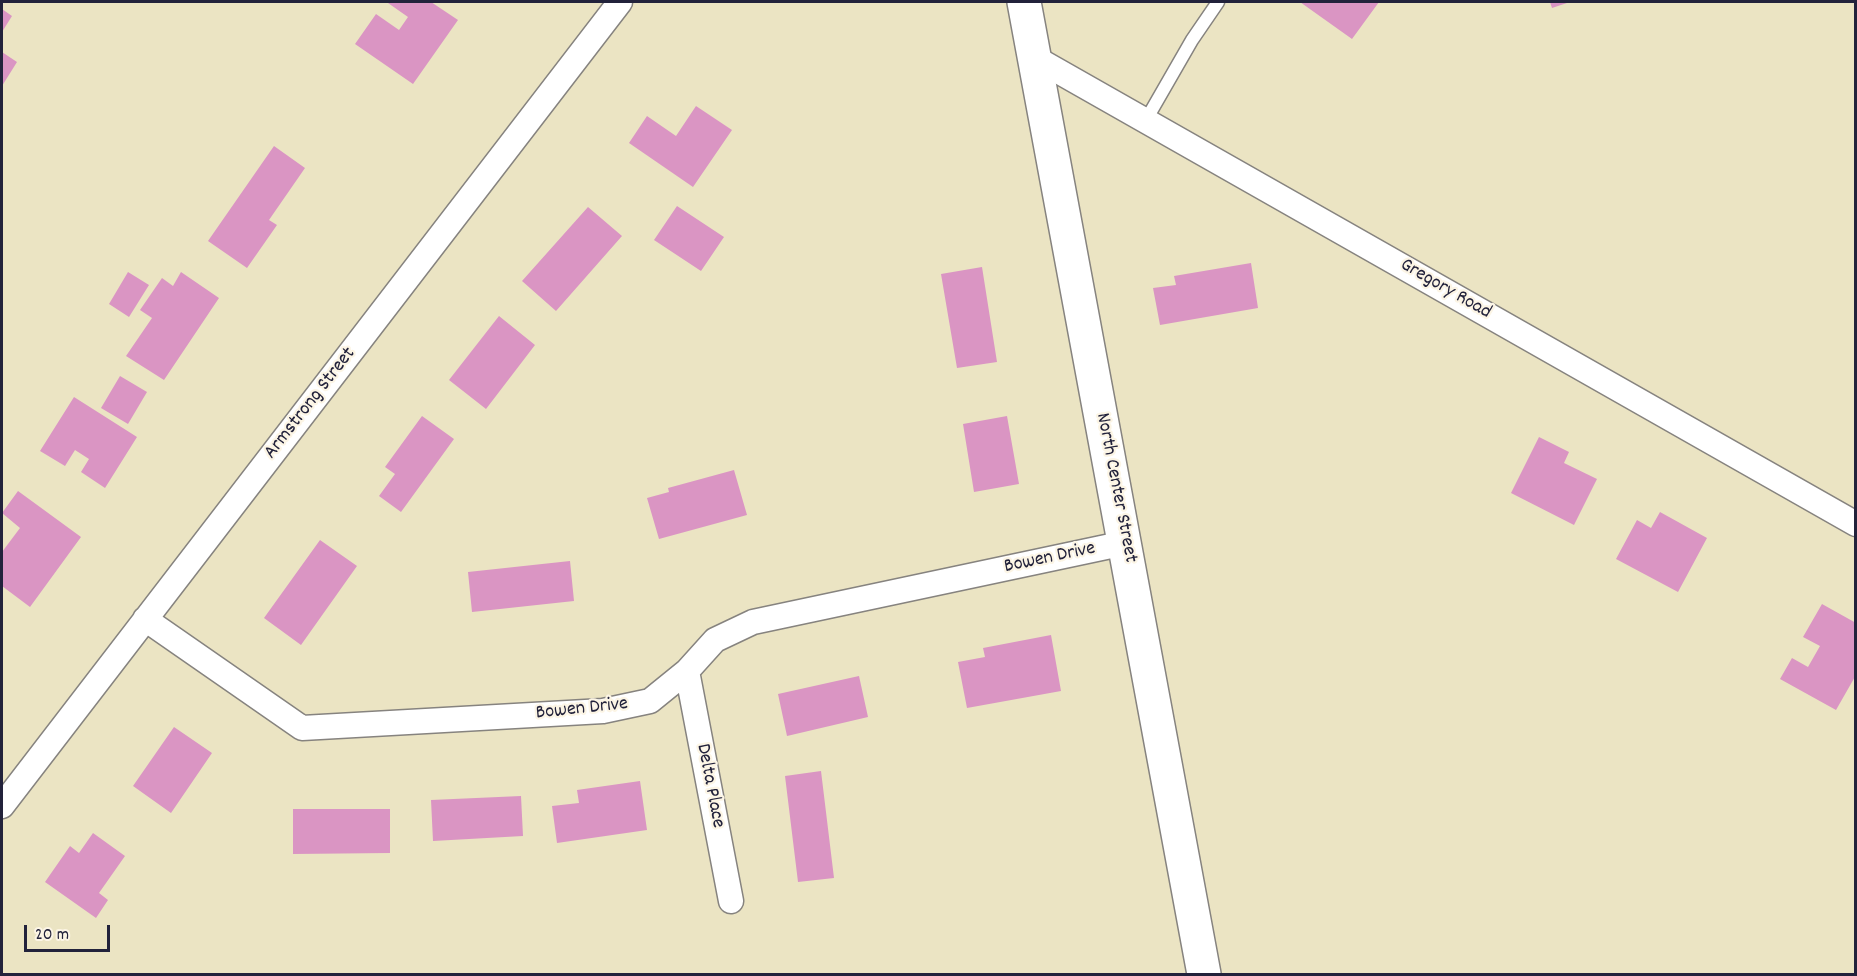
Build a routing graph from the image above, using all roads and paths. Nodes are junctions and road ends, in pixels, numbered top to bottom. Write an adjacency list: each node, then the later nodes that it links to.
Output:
1 (620, 2): 8 (street, Armstrong Street)
2 (1024, 2): 4 (main road, North Center Street)
3 (1218, 2): 5 (lane)
4 (1035, 58): 5 (street, Gregory Road); 7 (main road, North Center Street)
5 (1146, 120): 6 (street, Gregory Road)
6 (1856, 524)
7 (1125, 543): 9 (street, Bowen Drive); 12 (main road, North Center Street)
8 (145, 619): 9 (street, Bowen Drive); 10 (street, Armstrong Street)
9 (687, 671): 11 (street, Delta Place)
10 (2, 806)
11 (731, 901)
12 (1204, 975)

